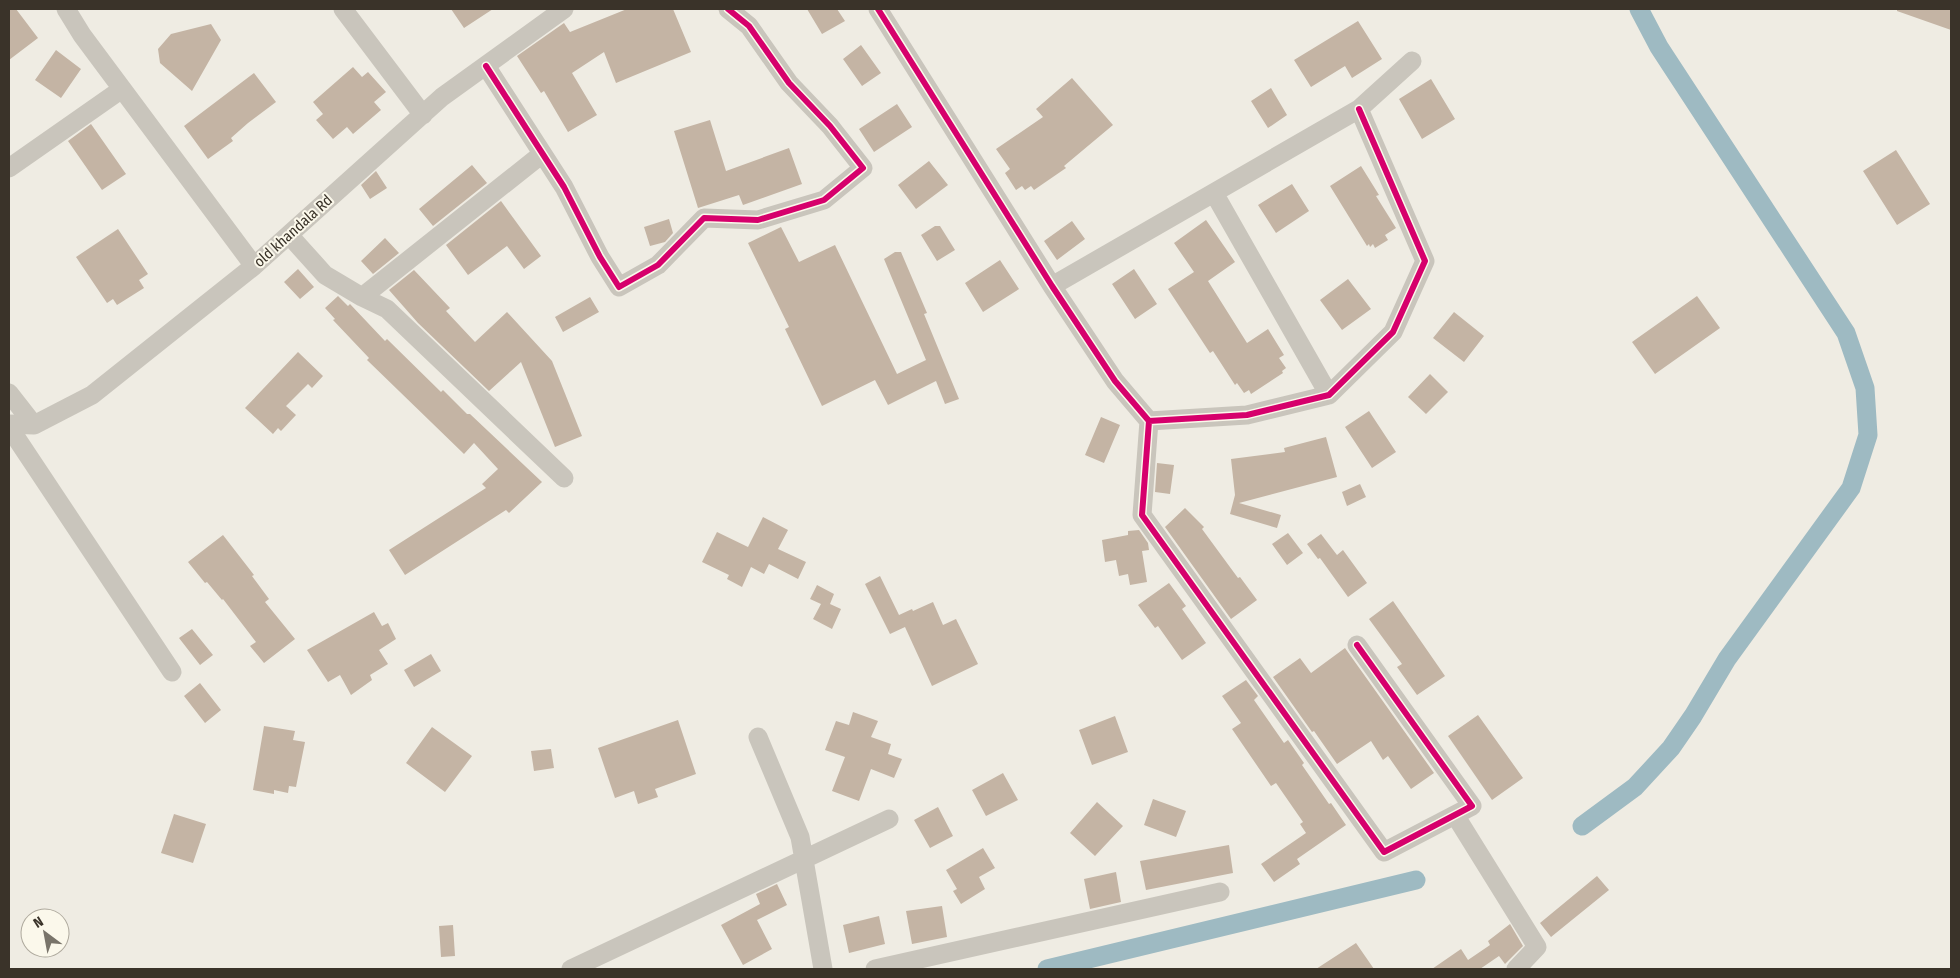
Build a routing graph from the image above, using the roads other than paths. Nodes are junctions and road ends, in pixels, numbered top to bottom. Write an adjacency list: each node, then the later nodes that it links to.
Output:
1 (66, 9): 8 (street)
2 (343, 9): 10 (street)
3 (564, 9): 7 (street, old khandala Rd)
4 (728, 9): 11 (street)
5 (878, 9): 16 (street)
6 (1412, 61): 9 (street)
7 (486, 66): 10 (street, old khandala Rd); 11 (street)
8 (122, 90): 12 (street); 15 (street)
9 (1359, 109): 13 (street); 19 (street)
10 (423, 115): 14 (street, old khandala Rd)
11 (542, 154): 17 (street)
12 (9, 168)
13 (1214, 193): 16 (street); 19 (street)
14 (289, 235): 15 (street, old khandala Rd); 17 (street)
15 (254, 266): 22 (street, old khandala Rd)
16 (1052, 286): 20 (street)
17 (362, 297): 23 (street)
18 (9, 393): 22 (street)
19 (1329, 395): 20 (street)
20 (1149, 421): 27 (street)
21 (9, 425): 22 (street, old khandala Rd); 25 (street)
22 (34, 425)
23 (564, 478)
24 (1357, 645): 27 (street)
25 (172, 672)
26 (758, 737): 29 (street)
27 (1455, 815): 34 (street)
28 (889, 819): 29 (street)
29 (804, 860): 31 (street); 32 (street)
30 (1220, 892): 33 (street)
31 (571, 969)
32 (823, 969)
33 (874, 969)
34 (1516, 969)

